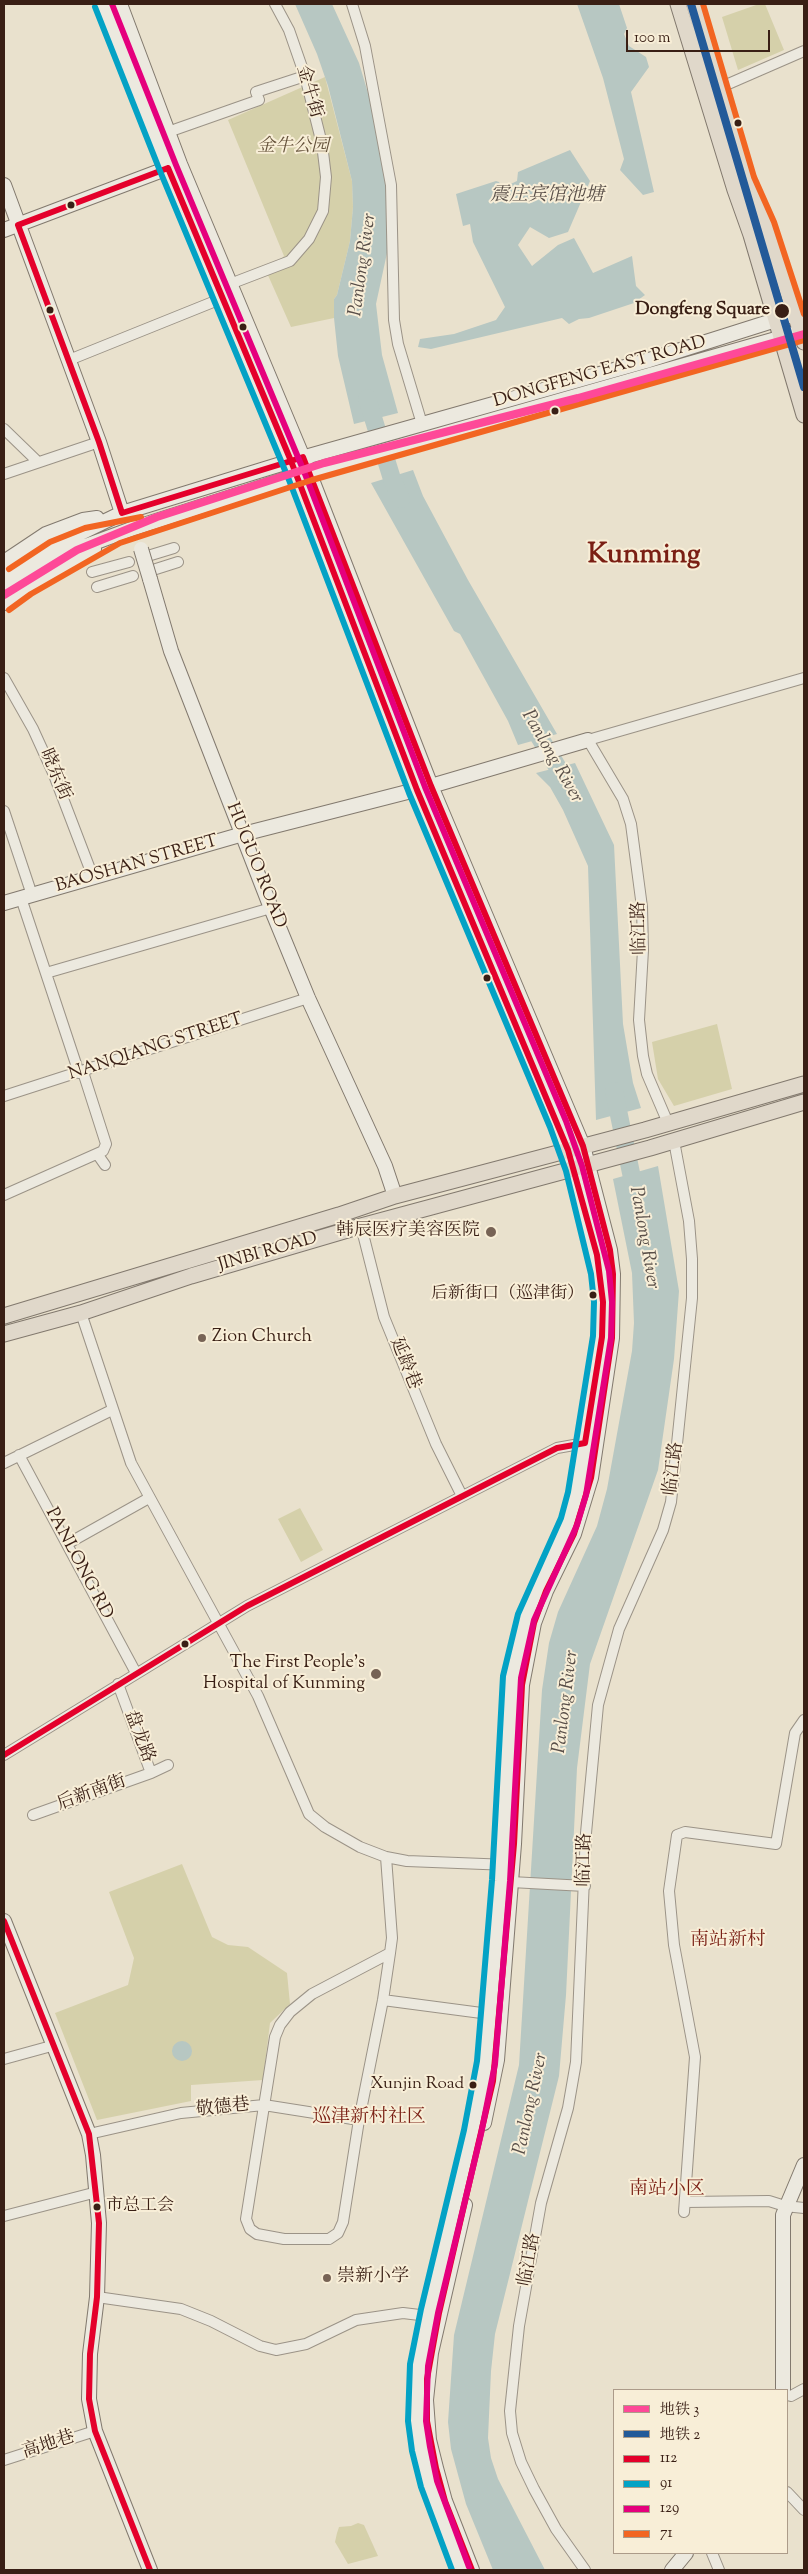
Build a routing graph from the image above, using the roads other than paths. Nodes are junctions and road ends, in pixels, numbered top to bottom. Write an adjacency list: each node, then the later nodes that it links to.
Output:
1 (102, 4): 11 (main road)
2 (120, 4): 10 (main road)
3 (276, 4): 8 (street, 金牛街)
4 (352, 4): 23 (street)
5 (678, 4): 18 (main road)
6 (694, 4): 9 (main road)
7 (804, 51): 9 (street)
8 (305, 76): 10 (street); 15 (street, 金牛街)
9 (719, 88): 17 (main road)
10 (168, 132): 15 (main road)
11 (168, 168): 13 (main road); 16 (main road)
12 (4, 185): 13 (main road)
13 (18, 225): 14 (main road); 21 (main road)
14 (4, 230)
15 (230, 284): 26 (main road)
16 (223, 298): 21 (street); 26 (main road)
17 (800, 312): 18 (main road, DONGFENG EAST ROAD); 19 (main road)
18 (776, 320): 20 (main road); 23 (main road, DONGFENG EAST ROAD)
19 (803, 335): 20 (main road, DONGFENG EAST ROAD)
20 (782, 338): 22 (main road); 29 (main road, DONGFENG EAST ROAD)
21 (69, 360): 25 (main road)
22 (804, 415)
23 (422, 424): 26 (main road, DONGFENG EAST ROAD)
24 (4, 429): 27 (street)
25 (99, 442): 27 (street); 30 (main road)
26 (297, 459): 29 (main road); 30 (main road, DONGFENG EAST ROAD)
27 (37, 461): 28 (street)
28 (4, 474)
29 (303, 475): 31 (main road, DONGFENG EAST ROAD); 48 (main road); 49 (main road)
30 (122, 513): 35 (main road); 40 (main road, DONGFENG EAST ROAD)
31 (134, 528): 32 (main road, DONGFENG EAST ROAD); 34 (main road, HUGUO ROAD)
32 (116, 535): 43 (main road, DONGFENG EAST ROAD); 44 (main road)
33 (174, 548): 34 (street)
34 (146, 552): 39 (main road, HUGUO ROAD, bridge)
35 (4, 562)
36 (129, 562): 38 (street)
37 (178, 562): 39 (street)
38 (92, 572)
39 (153, 574): 51 (main road, HUGUO ROAD)
40 (4, 576)
41 (134, 576): 42 (street)
42 (96, 586)
43 (4, 592)
44 (4, 603)
45 (4, 678): 52 (street, 晓东街)
46 (804, 678): 47 (street)
47 (588, 740): 48 (main road, BAOSHAN STREET); 62 (street, 临江路)
48 (431, 786): 49 (main road, BAOSHAN STREET); 64 (main road)
49 (417, 790): 51 (main road, BAOSHAN STREET); 64 (main road)
50 (4, 811): 53 (street)
51 (243, 834): 52 (main road, BAOSHAN STREET); 55 (main road, HUGUO ROAD)
52 (93, 877): 53 (main road, BAOSHAN STREET)
53 (27, 897): 54 (main road, BAOSHAN STREET); 56 (street)
54 (4, 903)
55 (271, 908): 56 (street); 57 (main road, HUGUO ROAD)
56 (46, 973): 58 (street)
57 (308, 998): 58 (street, NANQIANG STREET); 70 (main road, HUGUO ROAD)
58 (81, 1073): 60 (street, NANQIANG STREET); 65 (street)
59 (804, 1084): 62 (main road, JINBI ROAD)
60 (4, 1096)
61 (804, 1102): 63 (main road, JINBI ROAD)
62 (668, 1123): 64 (main road, JINBI ROAD)
63 (674, 1140): 66 (main road, JINBI ROAD); 93 (street, 临江路)
64 (575, 1148): 66 (main road); 68 (main road); 70 (main road, JINBI ROAD)
65 (98, 1155): 67 (street); 69 (street)
66 (593, 1163): 68 (main road, JINBI ROAD); 91 (main road)
67 (105, 1165)
68 (574, 1168): 71 (main road, JINBI ROAD); 76 (main road)
69 (4, 1195)
70 (395, 1196): 72 (main road, JINBI ROAD)
71 (361, 1226): 73 (main road, JINBI ROAD); 79 (street, 延龄巷)
72 (4, 1313)
73 (81, 1313): 74 (main road, JINBI ROAD); 75 (street)
74 (4, 1334)
75 (112, 1410): 77 (street); 80 (street)
76 (585, 1443): 79 (street); 91 (main road)
77 (19, 1455): 78 (street); 81 (street, PANLONG RD)
78 (4, 1463)
79 (462, 1496): 82 (street)
80 (149, 1498): 81 (street); 82 (street)
81 (67, 1544): 83 (street, PANLONG RD)
82 (217, 1624): 83 (street); 90 (street)
83 (136, 1674): 84 (street)
84 (118, 1684): 86 (street); 88 (street, 盘龙路)
85 (804, 1720): 105 (street)
86 (4, 1755)
87 (168, 1765): 88 (street, 盘龙路)
88 (151, 1773): 89 (street, 后新南街)
89 (33, 1815)
90 (386, 1857): 91 (street); 95 (street)
91 (507, 1864): 92 (main road); 97 (main road)
92 (511, 1882): 93 (street); 121 (main road)
93 (585, 1886): 122 (street, 临江路)
94 (4, 1921): 98 (main road)
95 (390, 1953): 96 (street); 100 (street)
96 (383, 2000): 97 (street); 101 (street)
97 (489, 2014): 109 (main road)
98 (55, 2045): 99 (street); 102 (main road)
99 (4, 2059)
100 (264, 2105): 101 (street, 敬德巷); 101 (street); 102 (street, 敬德巷)
101 (359, 2120)
102 (89, 2134): 104 (main road)
103 (804, 2165): 105 (main road)
104 (97, 2192): 107 (street); 108 (main road)
105 (785, 2206): 106 (street); 110 (main road)
106 (804, 2208)
107 (4, 2216)
108 (97, 2298): 109 (street); 113 (main road)
109 (428, 2316): 120 (main road)
110 (784, 2389)
111 (804, 2389): 112 (street)
112 (788, 2395)
113 (95, 2432): 114 (street, 高地巷); 119 (main road)
114 (4, 2460)
115 (788, 2493): 116 (street)
116 (804, 2510)
117 (685, 2554): 123 (main road)
118 (712, 2554): 124 (street)
119 (150, 2570)
120 (461, 2570)
121 (472, 2570)
122 (585, 2570)
123 (672, 2570)
124 (718, 2570)

